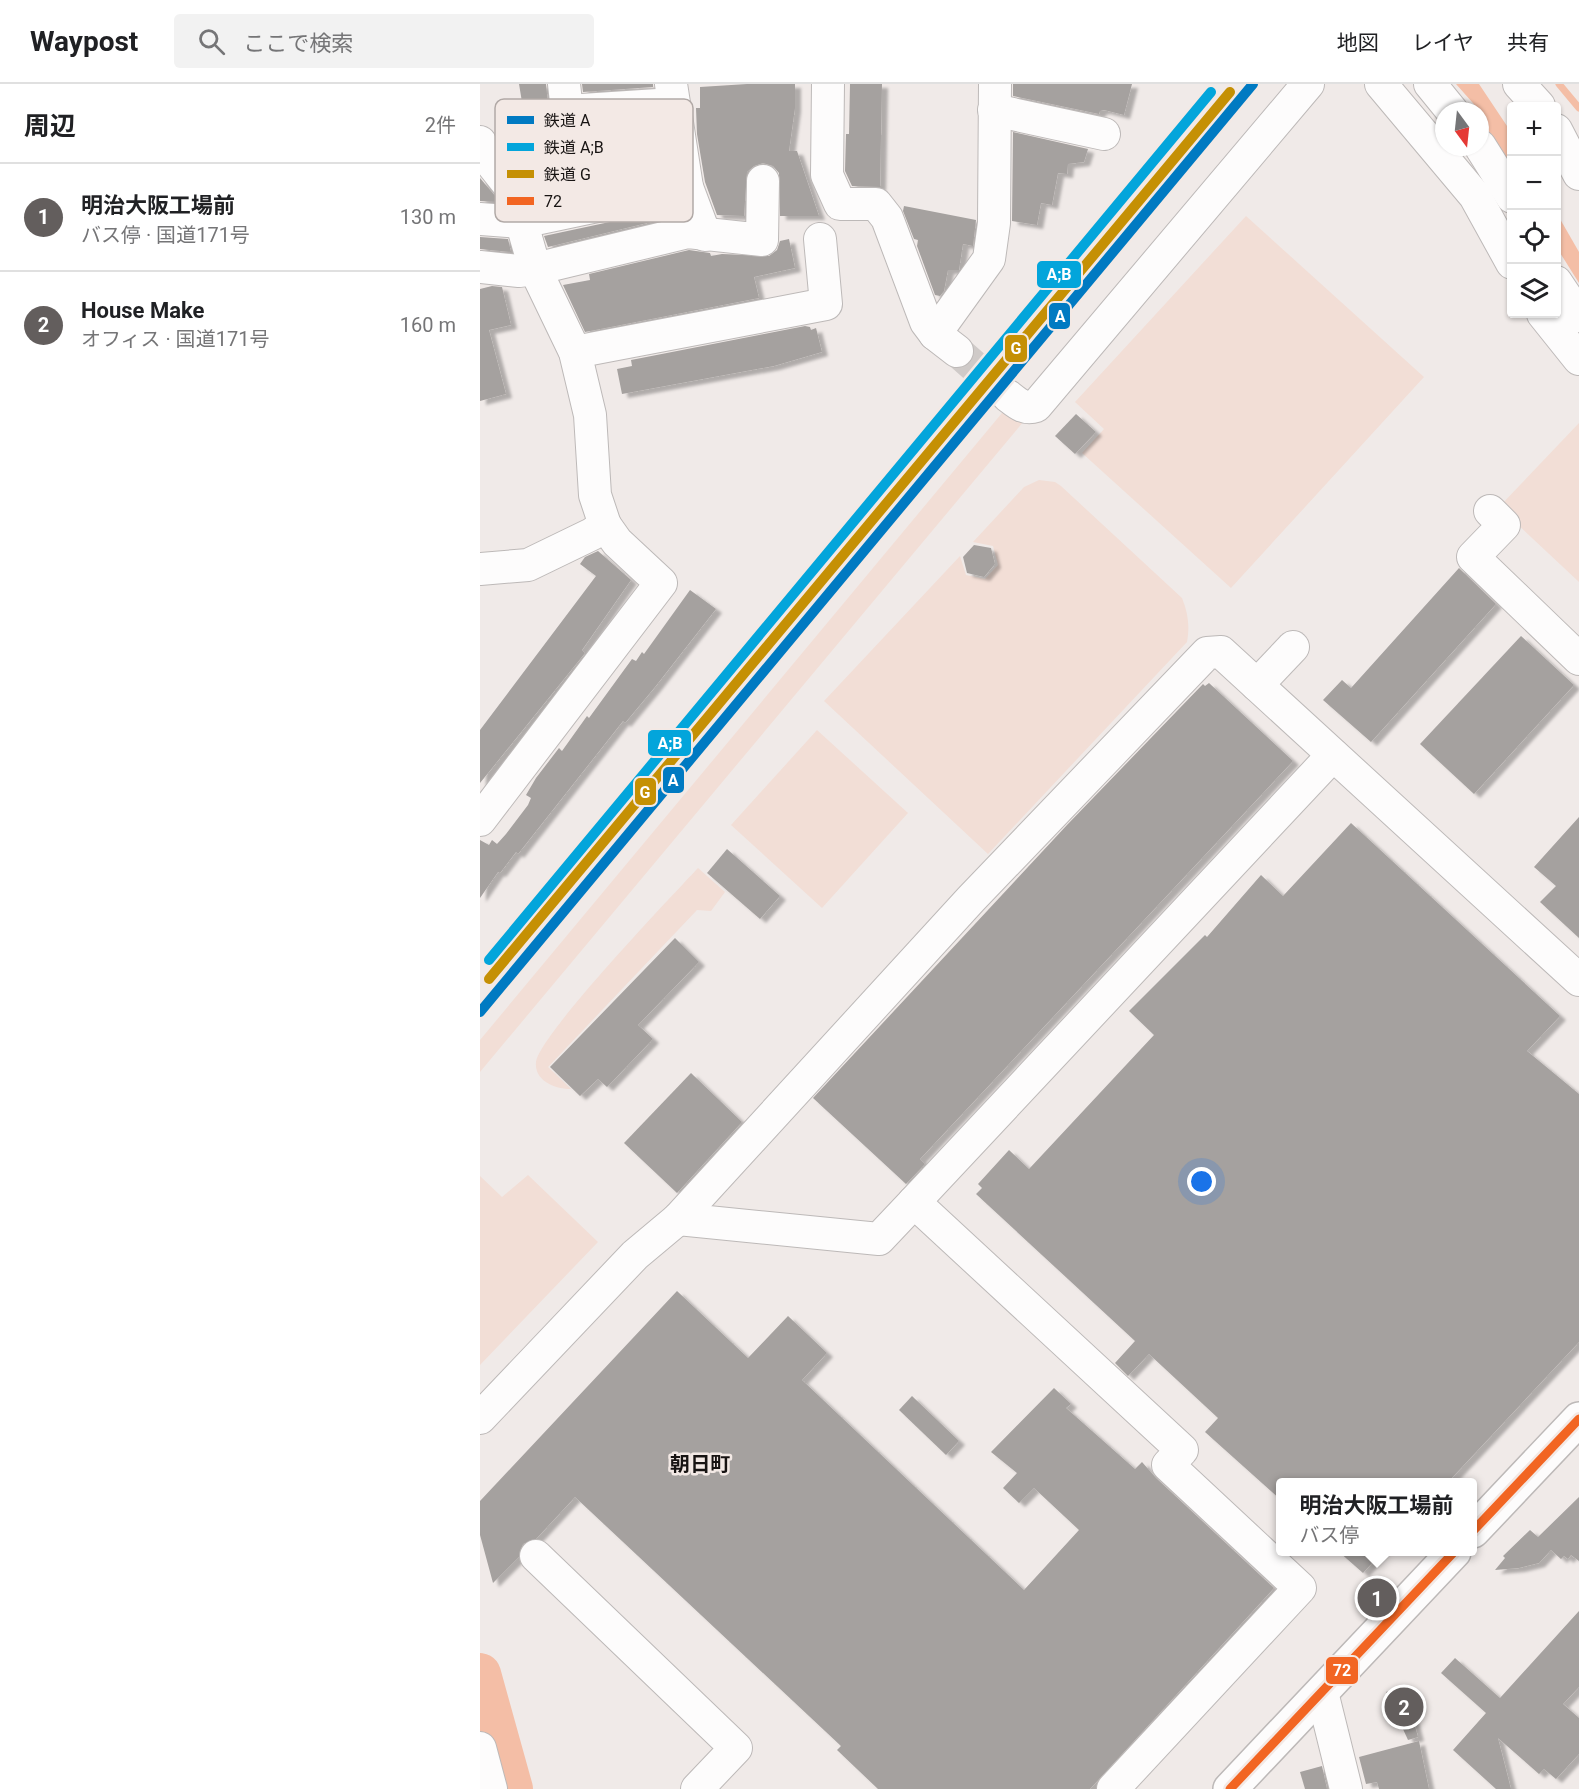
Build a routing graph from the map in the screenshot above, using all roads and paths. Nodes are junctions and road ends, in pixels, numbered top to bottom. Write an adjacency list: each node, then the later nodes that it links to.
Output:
1 (564, 84): 10 (street)
2 (828, 84): 9 (street)
3 (1308, 84): 38 (street)
4 (1381, 84): 30 (street)
5 (1403, 84): 14 (street)
6 (1430, 84): 12 (street)
7 (1520, 84): 13 (street)
8 (672, 94): 11 (street)
9 (994, 97): 15 (street)
10 (566, 99)
11 (641, 99)
12 (1445, 102)
13 (1536, 102)
14 (1435, 118)
15 (1104, 134)
16 (1561, 138): 21 (street)
17 (482, 151): 20 (street)
18 (1472, 156): 23 (street)
19 (1486, 156): 23 (street)
20 (495, 166)
21 (1579, 174)
22 (763, 181): 28 (street)
23 (1506, 187)
24 (693, 203): 28 (street)
25 (480, 219): 26 (street)
26 (495, 220)
27 (521, 222): 32 (street)
28 (705, 234): 32 (street)
29 (820, 239): 36 (street)
30 (1507, 254)
31 (480, 267): 32 (street)
32 (535, 268): 36 (street)
33 (1561, 288): 34 (street)
34 (1579, 316)
35 (1546, 318): 37 (street)
36 (575, 352): 40 (street)
37 (1579, 359)
38 (1008, 396)
39 (1490, 511): 43 (street)
40 (605, 525): 41 (street); 46 (street)
41 (480, 569)
42 (1293, 647): 44 (street)
43 (1579, 659)
44 (1257, 685): 45 (street); 49 (street)
45 (1333, 755): 47 (street); 48 (street)
46 (480, 820)
47 (1579, 980)
48 (914, 1202): 49 (street); 59 (street)
49 (678, 1219): 50 (street)
50 (480, 1418)
51 (1579, 1419): 52 (highway)
52 (1477, 1527)
53 (536, 1556): 58 (street)
54 (1449, 1556): 55 (highway)
55 (1322, 1692): 60 (highway); 61 (street)
56 (480, 1748): 57 (street)
57 (491, 1789)
58 (697, 1789)
59 (1113, 1789)
60 (1230, 1789)
61 (1346, 1789)

